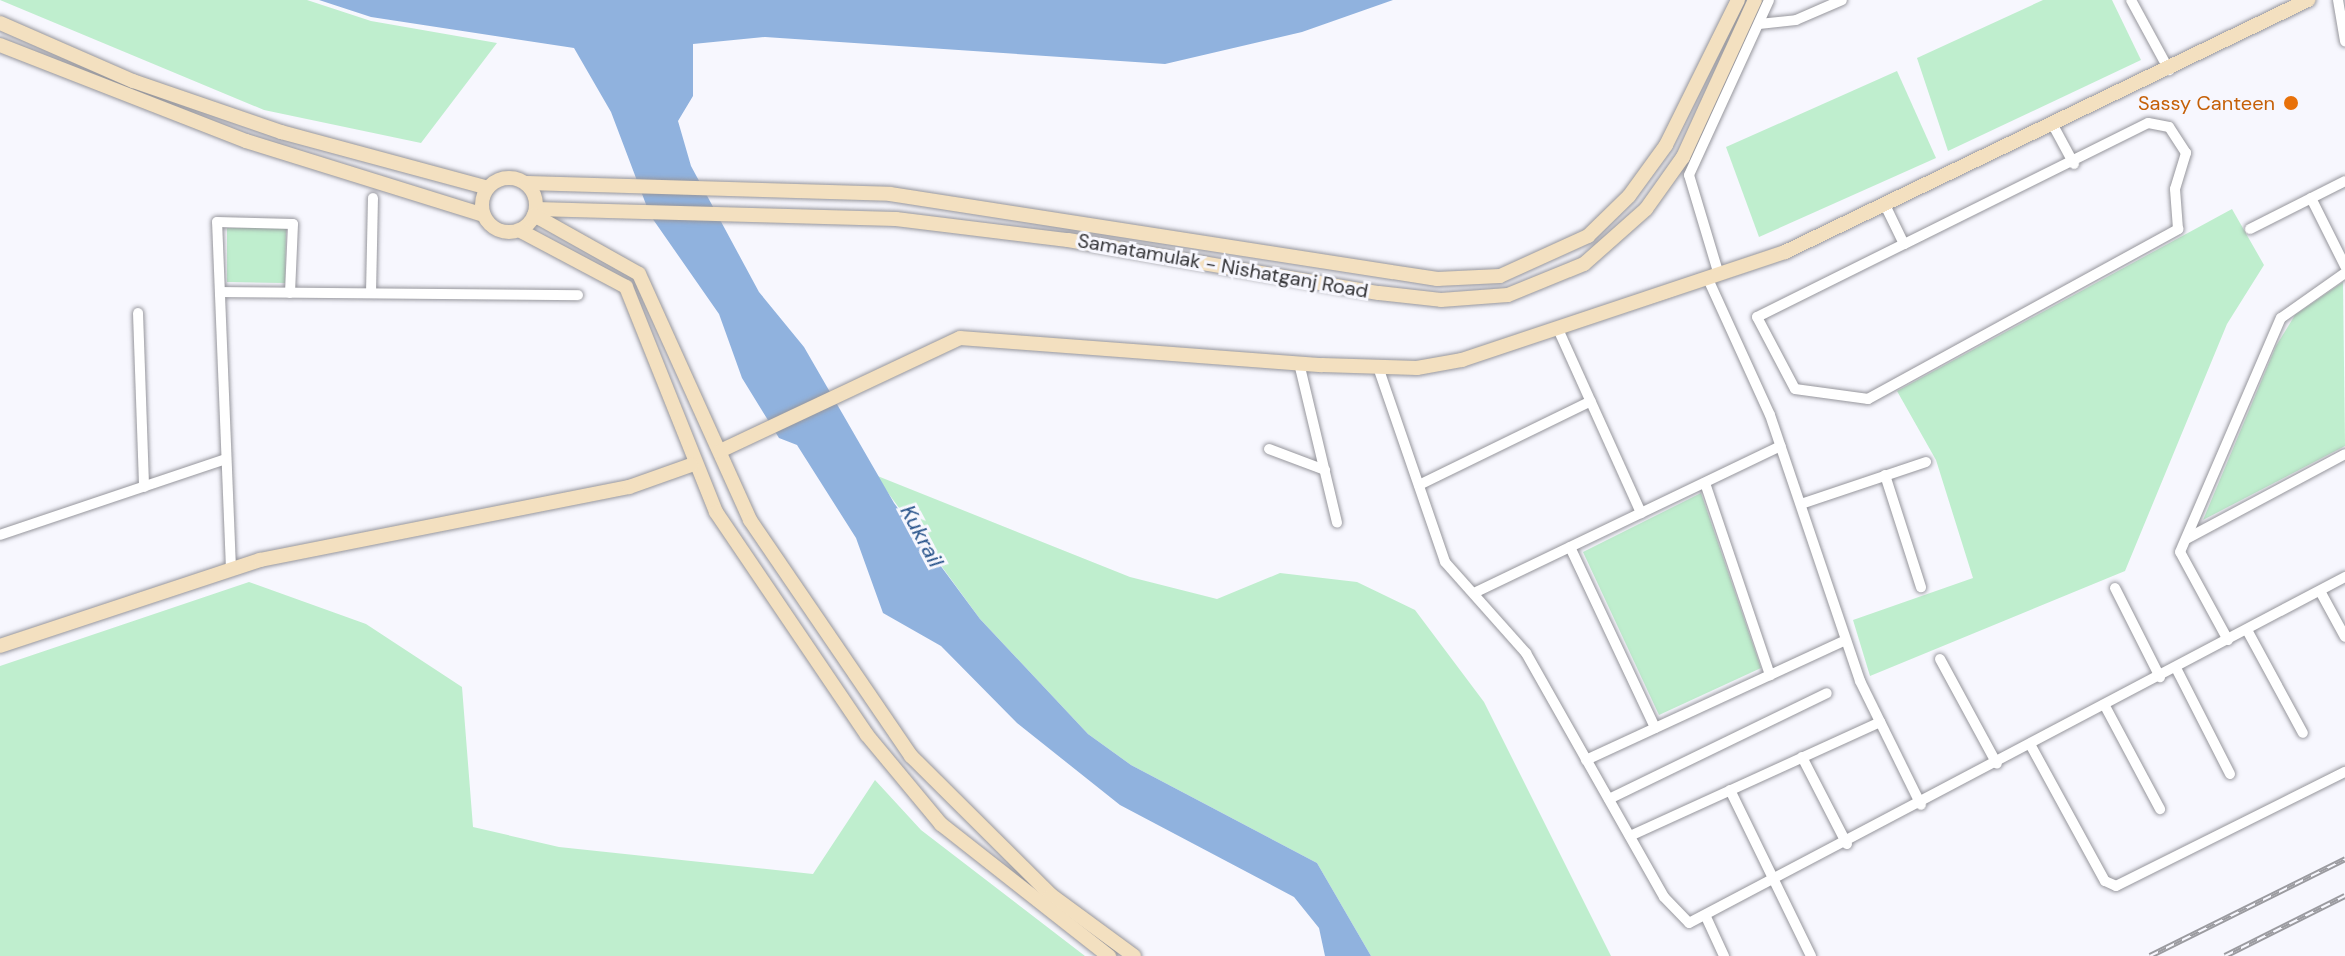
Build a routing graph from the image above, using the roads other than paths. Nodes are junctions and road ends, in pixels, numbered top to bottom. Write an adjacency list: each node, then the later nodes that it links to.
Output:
1 (1738, 0): 16 (street, Samatamulak - Nishatganj Road)
2 (1755, 0): 21 (street, Samatamulak - Nishatganj Road)
3 (1769, 0): 9 (street)
4 (1842, 0): 9 (street)
5 (2131, 0): 12 (street)
6 (2308, 0): 12 (street)
7 (2338, 0): 10 (street)
8 (0, 23): 17 (street)
9 (1759, 24): 28 (street)
10 (2345, 41)
11 (0, 45): 22 (street)
12 (2169, 70): 13 (street)
13 (2054, 127): 14 (street); 20 (street)
14 (2074, 164): 25 (street); 25 (street)
15 (2345, 181): 19 (street)
16 (526, 183): 17 (street); 21 (street)
17 (488, 188): 22 (street)
18 (373, 198): 31 (street)
19 (2311, 198): 23 (street); 26 (street)
20 (1886, 207): 25 (street); 28 (street)
21 (535, 212): 24 (street); 38 (street)
22 (484, 215): 24 (street)
23 (2250, 229)
24 (519, 230): 39 (street)
25 (1904, 244)
26 (2345, 266)
27 (2345, 273): 58 (street)
28 (1713, 277): 34 (street); 40 (street)
29 (220, 292): 30 (street); 30 (street); 44 (street)
30 (290, 293): 31 (street)
31 (371, 293): 32 (street)
32 (578, 295)
33 (138, 313): 51 (street)
34 (1558, 329): 36 (street); 37 (street)
35 (1299, 363): 36 (street); 42 (street); 47 (street)
36 (1378, 367): 50 (street)
37 (1591, 401): 50 (street); 55 (street)
38 (699, 411): 39 (street); 42 (street)
39 (680, 419): 46 (street)
40 (1781, 446): 49 (street); 53 (street)
41 (1269, 449): 47 (street)
42 (724, 450): 52 (street)
43 (2345, 454): 58 (street)
44 (226, 459): 51 (street); 60 (street)
45 (1926, 462): 48 (street)
46 (691, 465): 54 (street); 60 (street)
47 (1325, 470): 56 (street)
48 (1885, 475): 53 (street); 62 (street)
49 (1705, 483): 55 (street); 73 (street)
50 (1419, 485): 65 (street)
51 (144, 487): 57 (street)
52 (742, 500): 54 (street); 94 (street)
53 (1801, 504): 68 (street)
54 (716, 512): 94 (street)
55 (1641, 513): 59 (street)
56 (1337, 523)
57 (0, 535)
58 (2188, 538): 69 (street)
59 (1570, 547): 65 (street); 78 (street)
60 (231, 569): 70 (street)
61 (2345, 577): 64 (street)
62 (1921, 587)
63 (2115, 588): 74 (street)
64 (2320, 591): 66 (street); 67 (street)
65 (1474, 593): 82 (street)
66 (2247, 630): 69 (street); 79 (street)
67 (2345, 637)
68 (1846, 640): 73 (street); 77 (street)
69 (2228, 640): 72 (street)
70 (0, 646)
71 (1940, 659): 83 (street)
72 (2176, 668): 74 (street); 85 (street)
73 (1770, 675): 78 (street)
74 (2160, 677): 76 (street)
75 (1827, 693): 87 (street)
76 (2105, 706): 80 (street); 89 (street)
77 (1880, 722): 81 (street); 88 (street)
78 (1655, 728): 82 (street)
79 (2303, 733)
80 (2031, 746): 83 (street); 84 (street)
81 (1802, 757): 86 (street); 91 (street)
82 (1586, 760): 87 (street)
83 (1997, 764): 88 (street)
84 (2345, 772)
85 (2230, 774)
86 (1730, 790): 90 (street); 92 (street)
87 (1609, 799): 90 (street)
88 (1921, 805): 91 (street)
89 (2160, 809)
90 (1630, 836): 93 (street)
91 (1847, 844): 92 (street)
92 (1777, 882): 93 (street); 97 (street)
93 (1707, 919): 96 (street)
94 (1104, 946): 95 (street)
95 (1134, 956)
96 (1724, 956)
97 (1811, 956)

